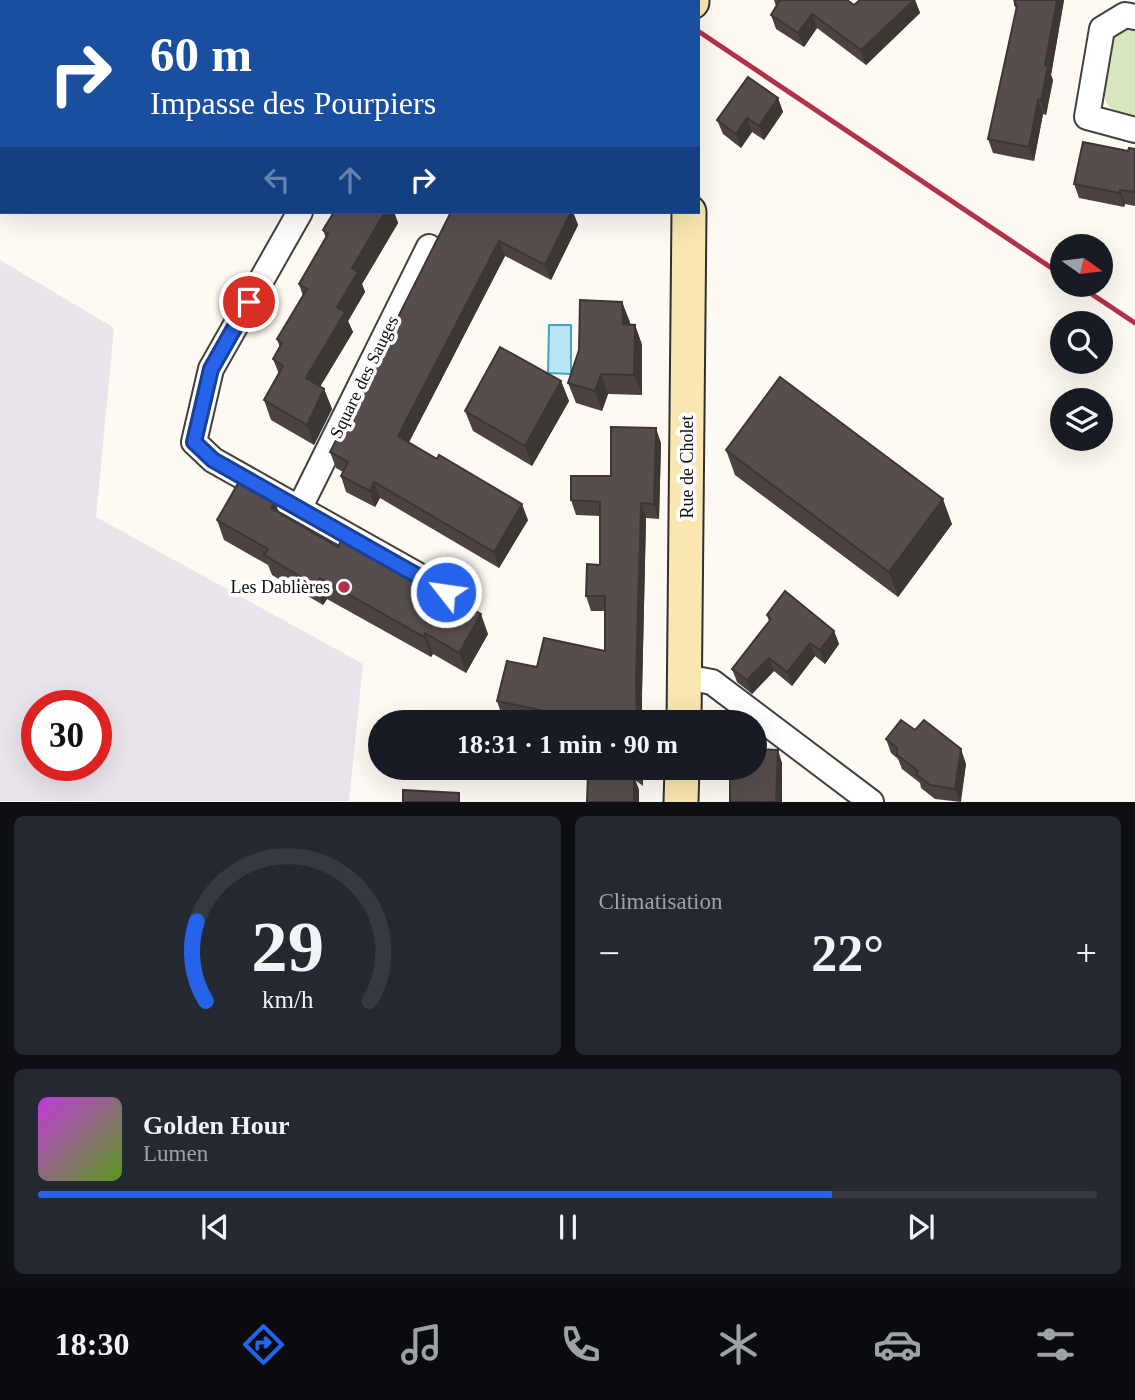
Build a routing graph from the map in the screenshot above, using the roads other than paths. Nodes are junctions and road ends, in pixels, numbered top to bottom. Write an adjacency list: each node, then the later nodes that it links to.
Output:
1 (1135, 17): 2 (street)
2 (1135, 130)
3 (299, 214): 6 (street)
4 (689, 214): 8 (main road, Rue de Cholet)
5 (429, 247): 6 (street, Square des Sauges)
6 (300, 507): 7 (street)
7 (446, 592)
8 (685, 677): 9 (main road, Rue de Cholet); 12 (street)
9 (684, 710)
10 (682, 780): 11 (main road)
11 (681, 802)
12 (871, 802)

